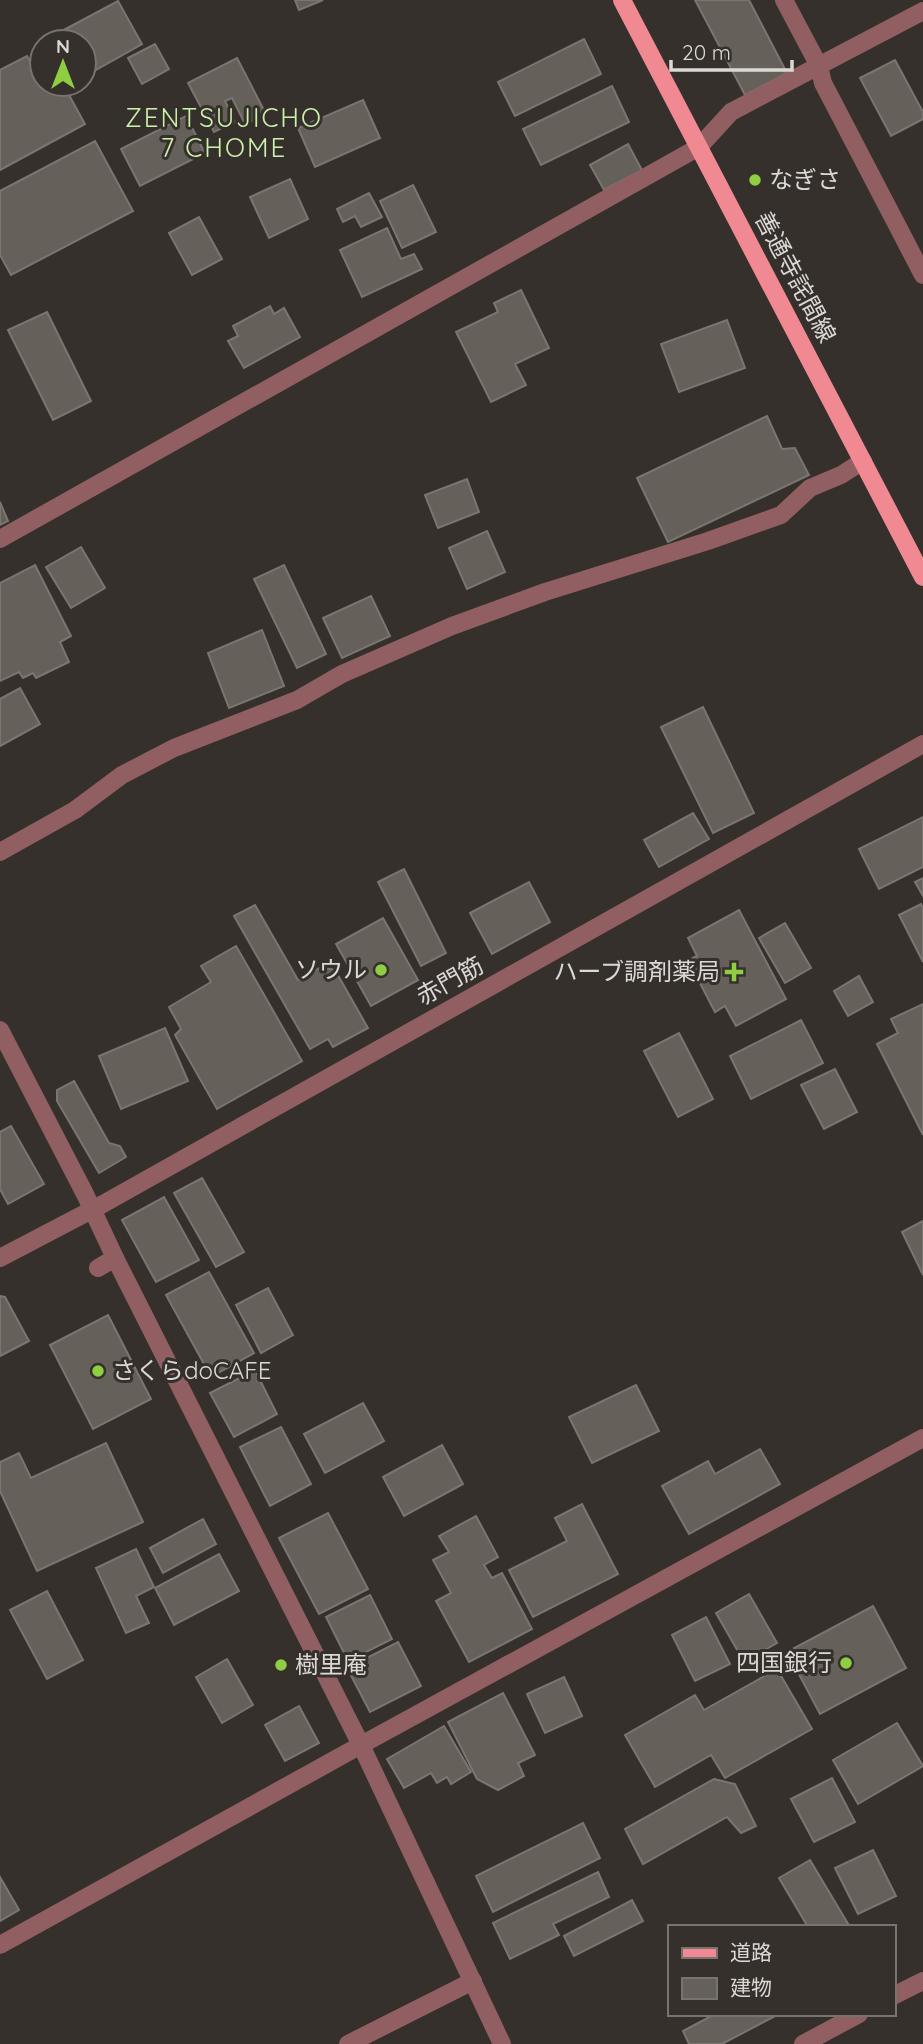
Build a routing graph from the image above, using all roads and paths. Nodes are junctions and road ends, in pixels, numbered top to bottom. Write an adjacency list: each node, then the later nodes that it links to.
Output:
1 (622, 0): 5 (main road, 善通寺詫間線)
2 (784, 0): 4 (street)
3 (923, 11): 4 (street)
4 (818, 66): 5 (street); 6 (street)
5 (699, 147): 7 (main road, 善通寺詫間線); 8 (street)
6 (923, 275)
7 (863, 461): 9 (main road, 善通寺詫間線); 11 (street)
8 (0, 539)
9 (923, 577)
10 (923, 744): 13 (street, 赤門筋)
11 (0, 852)
12 (0, 1030): 13 (street)
13 (92, 1210): 14 (street, 赤門筋); 15 (street)
14 (0, 1258)
15 (115, 1258): 16 (street); 18 (street)
16 (98, 1268)
17 (923, 1438): 18 (street)
18 (361, 1745): 19 (street); 20 (street)
19 (0, 1945)
20 (473, 1981): 24 (street); 25 (street)
21 (923, 1981): 22 (street)
22 (895, 1995)
23 (855, 2016): 26 (street)
24 (348, 2044)
25 (502, 2044)
26 (803, 2044)

